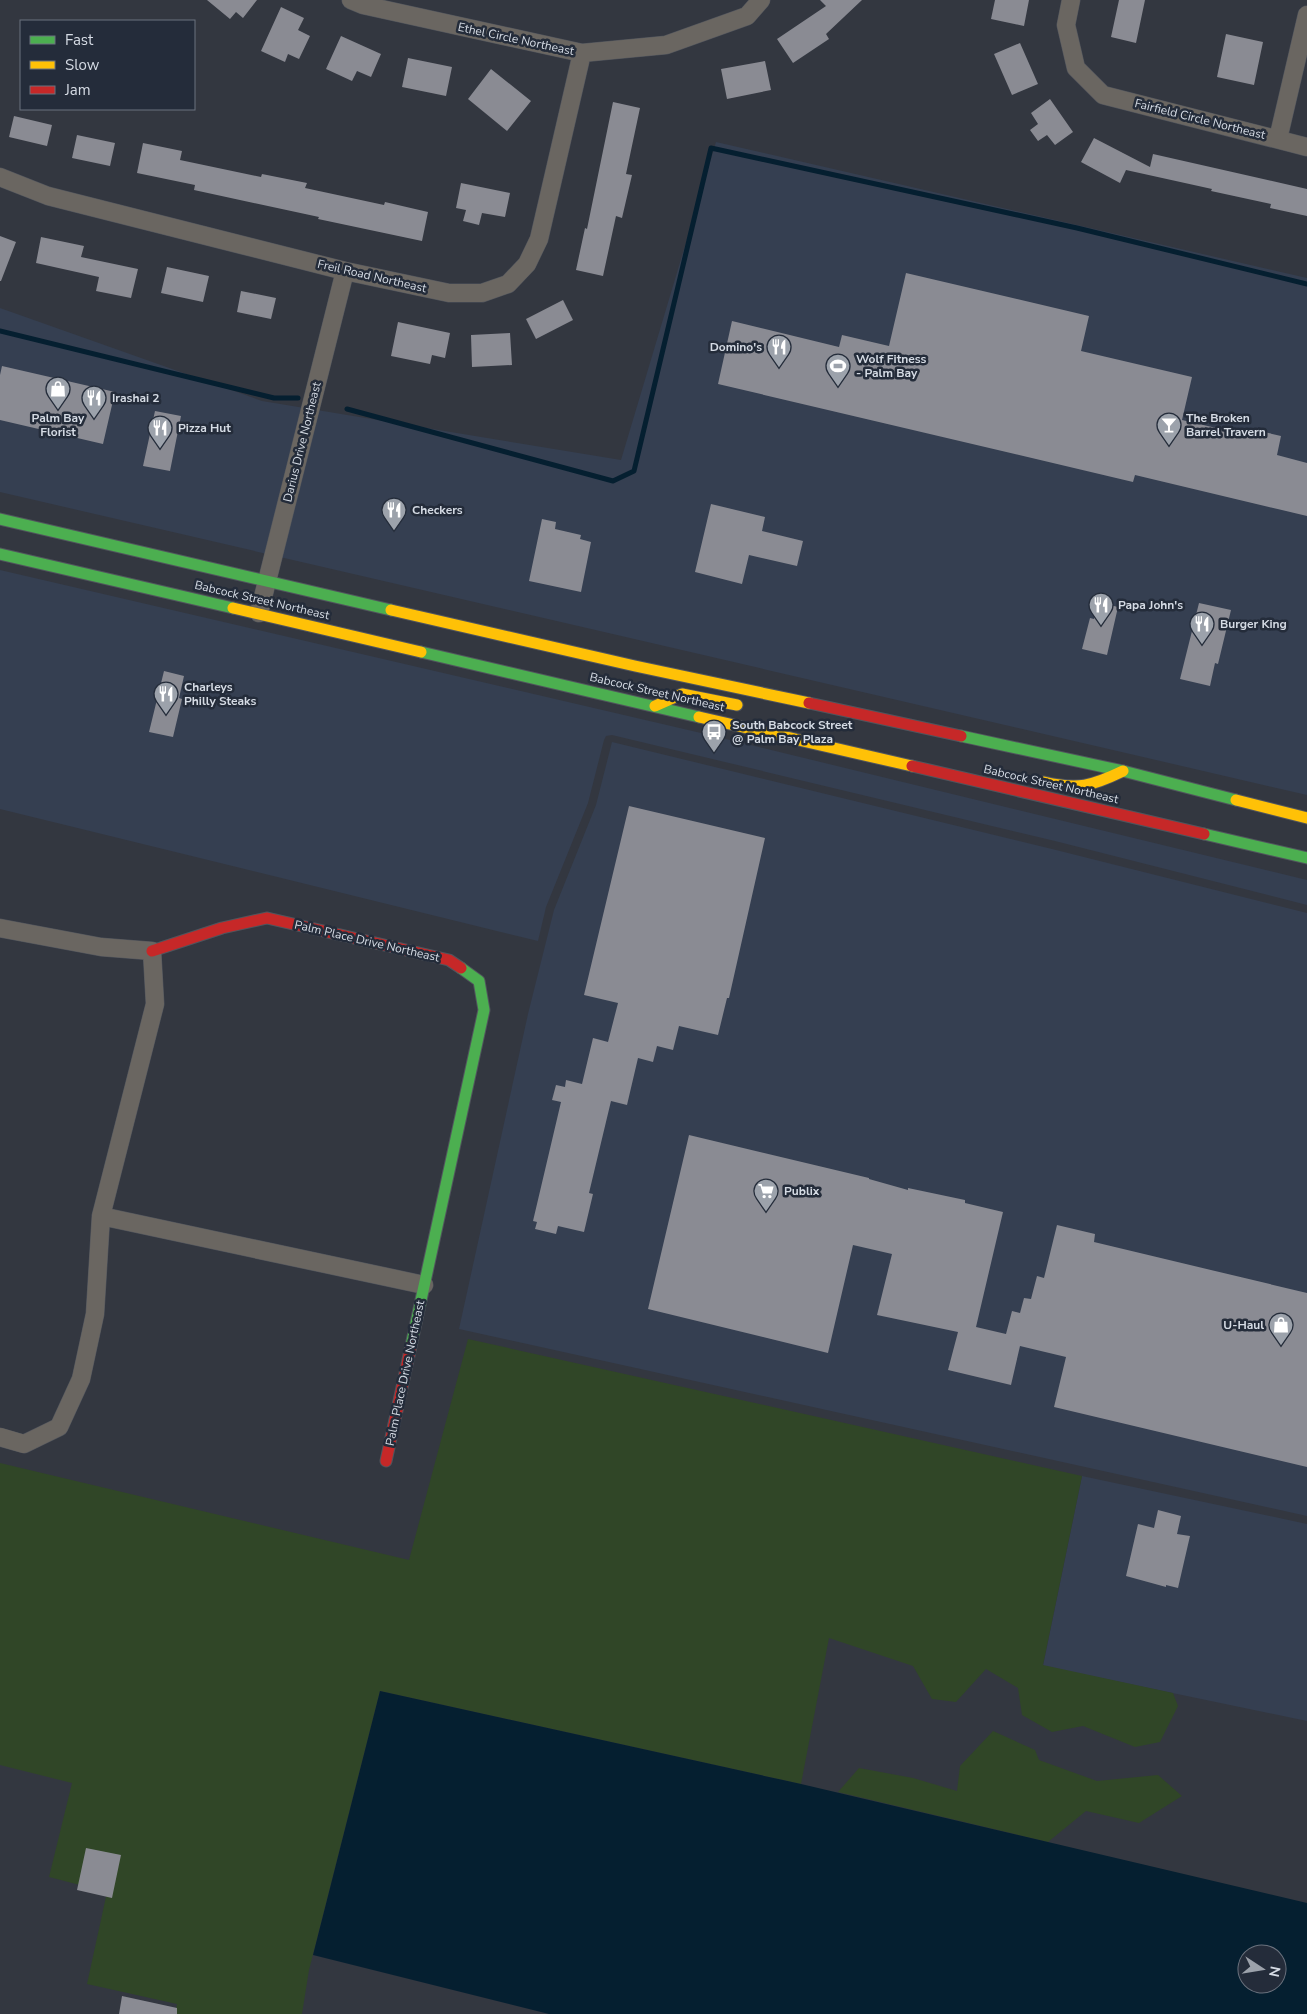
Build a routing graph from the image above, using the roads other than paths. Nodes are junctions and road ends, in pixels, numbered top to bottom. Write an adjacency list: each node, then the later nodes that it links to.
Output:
1 (351, 0): 5 (street, Ethel Circle Northeast)
2 (761, 0): 5 (street, Ethel Circle Northeast)
3 (1071, 0): 6 (street, Fairfield Circle Northeast)
4 (1307, 15): 6 (street, Fairfield Circle Northeast)
5 (582, 53): 9 (street, Freil Road Northeast)
6 (1278, 139): 7 (street)
7 (1307, 147)
8 (0, 177): 9 (street, Freil Road Northeast)
9 (345, 271): 12 (street, Darius Drive Northeast)
10 (0, 519): 12 (main road, Babcock Street Northeast)
11 (0, 554): 13 (main road, Babcock Street Northeast)
12 (267, 580): 13 (street, Darius Drive Northeast); 16 (main road, Babcock Street Northeast)
13 (258, 613): 14 (main road, Babcock Street Northeast)
14 (556, 682): 15 (main road); 17 (main road, Babcock Street Northeast)
15 (619, 687)
16 (783, 697): 17 (main road); 18 (main road, Babcock Street Northeast)
17 (655, 706): 20 (main road, Babcock Street Northeast)
18 (1123, 771): 21 (main road); 22 (main road, Babcock Street Northeast)
19 (986, 772): 20 (main road)
20 (947, 774): 23 (main road, Babcock Street Northeast)
21 (1030, 779)
22 (1307, 818)
23 (1307, 858)
24 (0, 928): 25 (street, Palm Place Drive Northeast)
25 (152, 951): 26 (street); 27 (main road, Palm Place Drive Northeast)
26 (101, 1216): 27 (street, Palm Place Drive Northeast); 28 (street)
27 (424, 1285): 29 (main road, Palm Place Drive Northeast)
28 (0, 1437)
29 (386, 1461)

